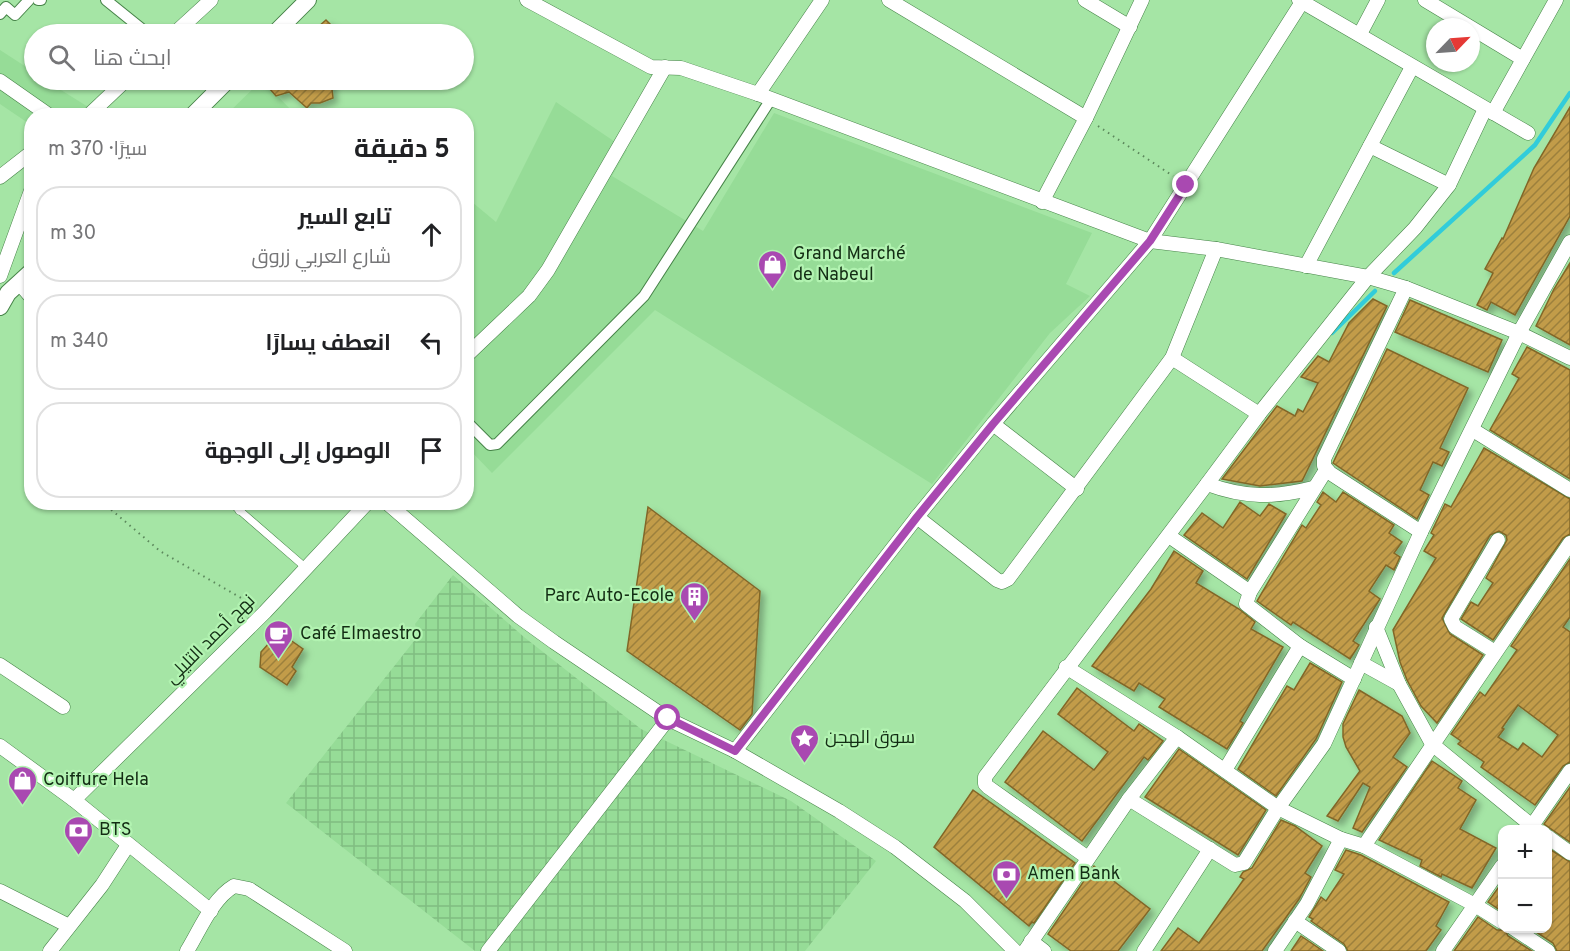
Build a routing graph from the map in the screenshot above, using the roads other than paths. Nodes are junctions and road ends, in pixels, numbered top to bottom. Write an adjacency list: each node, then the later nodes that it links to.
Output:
1 (29, 0): 14 (street)
2 (106, 0): 15 (street)
3 (211, 0): 16 (street)
4 (308, 0): 17 (street)
5 (527, 0): 21 (street)
6 (822, 0): 26 (street)
7 (889, 0): 31 (street)
8 (1085, 0): 18 (street)
9 (1142, 0): 18 (street)
10 (1378, 0): 19 (street)
11 (1425, 0): 20 (street)
12 (1556, 0): 20 (street)
13 (1301, 1): 19 (street); 39 (street)
14 (0, 14)
15 (136, 24)
16 (185, 24)
17 (283, 24)
18 (1130, 27): 31 (street)
19 (1360, 34): 22 (street)
20 (1523, 59): 30 (street)
21 (665, 67): 26 (street); 51 (street)
22 (1412, 67): 30 (street); 33 (street)
23 (0, 81): 27 (street)
24 (115, 90): 28 (street)
25 (212, 90): 29 (street)
26 (765, 96): 37 (street); 56 (street)
27 (39, 108)
28 (96, 108)
29 (198, 108)
30 (1489, 111): 32 (street); 36 (street)
31 (1086, 118): 37 (street)
32 (1528, 133)
33 (1370, 146): 36 (street); 42 (street)
34 (24, 158): 35 (street)
35 (0, 177)
36 (1449, 185): 44 (street)
37 (1042, 202): 39 (street)
38 (24, 210): 43 (street)
39 (1150, 241): 41 (street); 55 (street)
40 (1570, 242): 50 (street)
41 (1216, 249): 42 (street); 53 (street)
42 (1306, 266): 44 (street)
43 (0, 276)
44 (1368, 277): 47 (street); 54 (street)
45 (24, 278): 46 (street)
46 (19, 283): 48 (street); 49 (street)
47 (1406, 288): 50 (street); 58 (street)
48 (24, 289)
49 (0, 307)
50 (1520, 333): 52 (street); 57 (street)
51 (474, 349)
52 (1569, 356)
53 (1172, 358): 54 (street); 61 (street)
54 (1259, 414): 59 (street)
55 (993, 424): 61 (street); 66 (street)
56 (474, 429)
57 (1473, 430): 62 (street); 67 (street)
58 (1326, 470): 60 (street); 67 (street)
59 (1207, 484): 60 (street); 68 (street)
60 (1313, 488): 72 (street)
61 (1077, 489): 66 (street)
62 (1570, 490)
63 (239, 510): 71 (lane)
64 (360, 510): 71 (street, نهج أحمد التليلي)
65 (395, 510): 82 (street)
66 (917, 517): 86 (street)
67 (1421, 532): 73 (street)
68 (1169, 536): 72 (street); 78 (street)
69 (1498, 540): 75 (street)
70 (1570, 543): 75 (street)
71 (306, 568): 90 (street, نهج أحمد التليلي)
72 (1250, 592): 74 (street)
73 (1377, 627): 76 (street); 80 (street)
74 (1300, 646): 79 (street); 87 (street)
75 (1495, 652): 84 (street)
76 (1361, 663): 79 (street); 80 (street)
77 (0, 665): 81 (street)
78 (1066, 667): 83 (street); 100 (street)
79 (1354, 679): 91 (street)
80 (1399, 684): 84 (street)
81 (63, 707)
82 (668, 718): 86 (street); 113 (street)
83 (1177, 737): 87 (street); 89 (street)
84 (1432, 744): 92 (street); 97 (street)
85 (0, 746): 90 (street)
86 (735, 751): 114 (street)
87 (1225, 771): 91 (street)
88 (1570, 771): 93 (street)
89 (1129, 799): 98 (street); 100 (street)
90 (74, 800): 96 (street)
91 (1278, 808): 94 (street); 98 (street)
92 (1529, 825)
93 (1535, 825)
94 (1341, 839): 97 (street); 106 (street)
95 (1552, 840): 99 (street)
96 (128, 845): 104 (street); 107 (street)
97 (1364, 846): 103 (street)
98 (1210, 849): 116 (street)
99 (1570, 853)
100 (1088, 858): 109 (street)
101 (1498, 873): 103 (street)
102 (0, 891): 107 (street)
103 (1475, 905): 105 (street); 119 (street)
104 (211, 911): 111 (street); 112 (street)
105 (1498, 919)
106 (1295, 921): 117 (street); 118 (street)
107 (69, 926): 110 (street)
108 (1521, 933): 120 (street)
109 (1028, 946): 115 (street)
110 (50, 951)
111 (187, 951)
112 (345, 951)
113 (488, 951)
114 (1015, 951)
115 (1044, 951)
116 (1144, 951)
117 (1275, 951)
118 (1339, 951)
119 (1443, 951)
120 (1548, 951)

